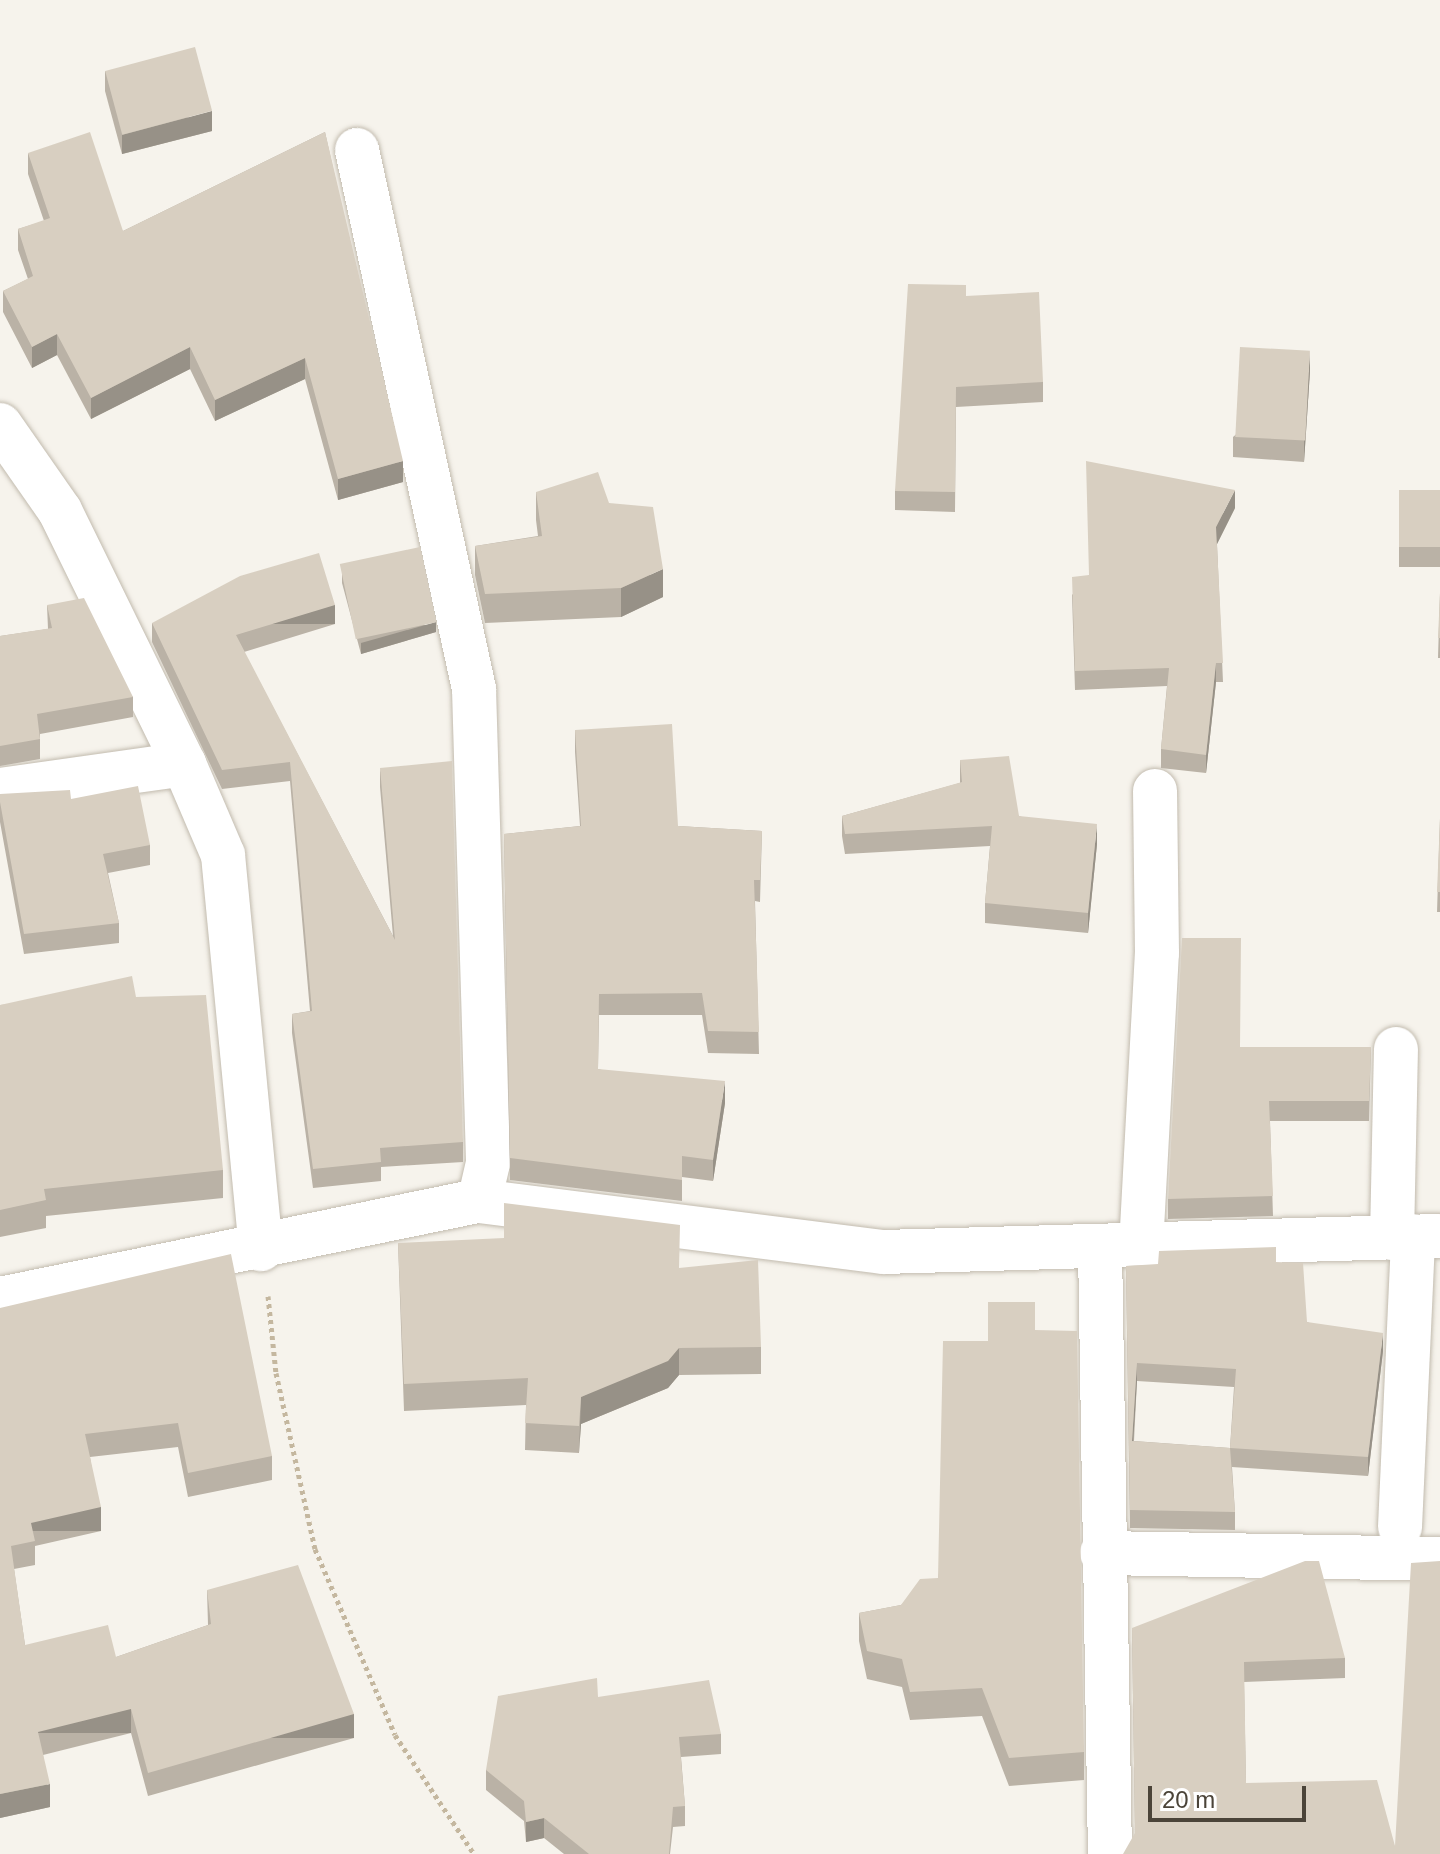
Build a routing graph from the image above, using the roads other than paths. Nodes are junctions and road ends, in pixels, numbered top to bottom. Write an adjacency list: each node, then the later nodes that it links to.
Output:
1 (357, 150): 7 (street)
2 (0, 425): 3 (street)
3 (184, 764): 4 (street); 9 (street)
4 (0, 790)
5 (1155, 791): 10 (street)
6 (1396, 1049): 8 (street)
7 (479, 1201): 9 (street); 10 (street)
8 (1415, 1237): 10 (street); 12 (street)
9 (268, 1247): 11 (street)
10 (1120, 1247): 13 (street)
11 (0, 1299)
12 (1400, 1527)
13 (1102, 1553): 14 (street); 15 (street)
14 (1440, 1559)
15 (1110, 1854)

